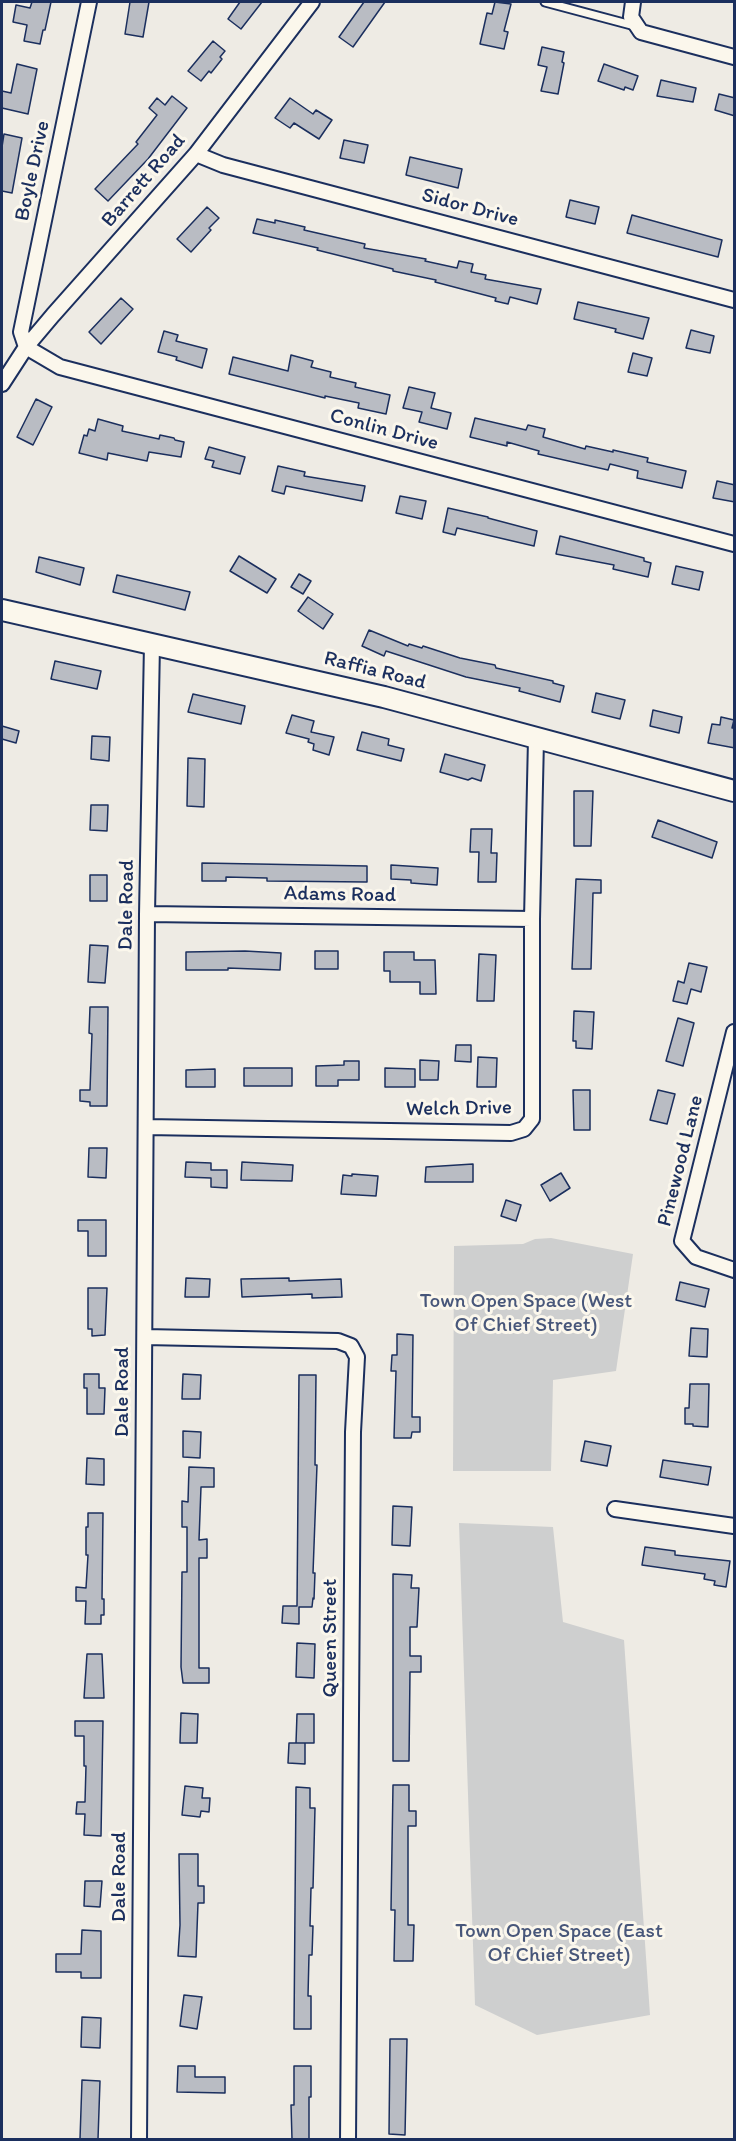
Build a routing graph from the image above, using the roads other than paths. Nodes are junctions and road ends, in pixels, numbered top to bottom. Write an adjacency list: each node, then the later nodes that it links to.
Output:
1 (89, 2): 9 (street, Boyle Drive)
2 (312, 2): 7 (street, Barrett Road)
3 (545, 2): 5 (lane)
4 (633, 2): 5 (street)
5 (637, 27): 6 (street)
6 (735, 57)
7 (196, 154): 8 (street, Sidor Drive); 9 (street, Barrett Road)
8 (735, 300)
9 (26, 348): 10 (street, Barrett Road); 11 (street, Conlin Drive)
10 (2, 384)
11 (735, 544)
12 (2, 610): 13 (main road, Raffia Road)
13 (152, 644): 14 (main road, Raffia Road); 16 (street, Dale Road)
14 (536, 739): 15 (main road, Raffia Road); 17 (street, Welch Drive)
15 (735, 791)
16 (147, 914): 17 (street, Adams Road); 19 (street, Dale Road)
17 (532, 919): 19 (street, Welch Drive)
18 (735, 1032): 20 (street, Pinewood Lane)
19 (146, 1127): 21 (street, Dale Road)
20 (735, 1270)
21 (145, 1337): 24 (street, Dale Road); 25 (street, Queen Street)
22 (615, 1509): 23 (street)
23 (735, 1526)
24 (139, 2139)
25 (348, 2139)

